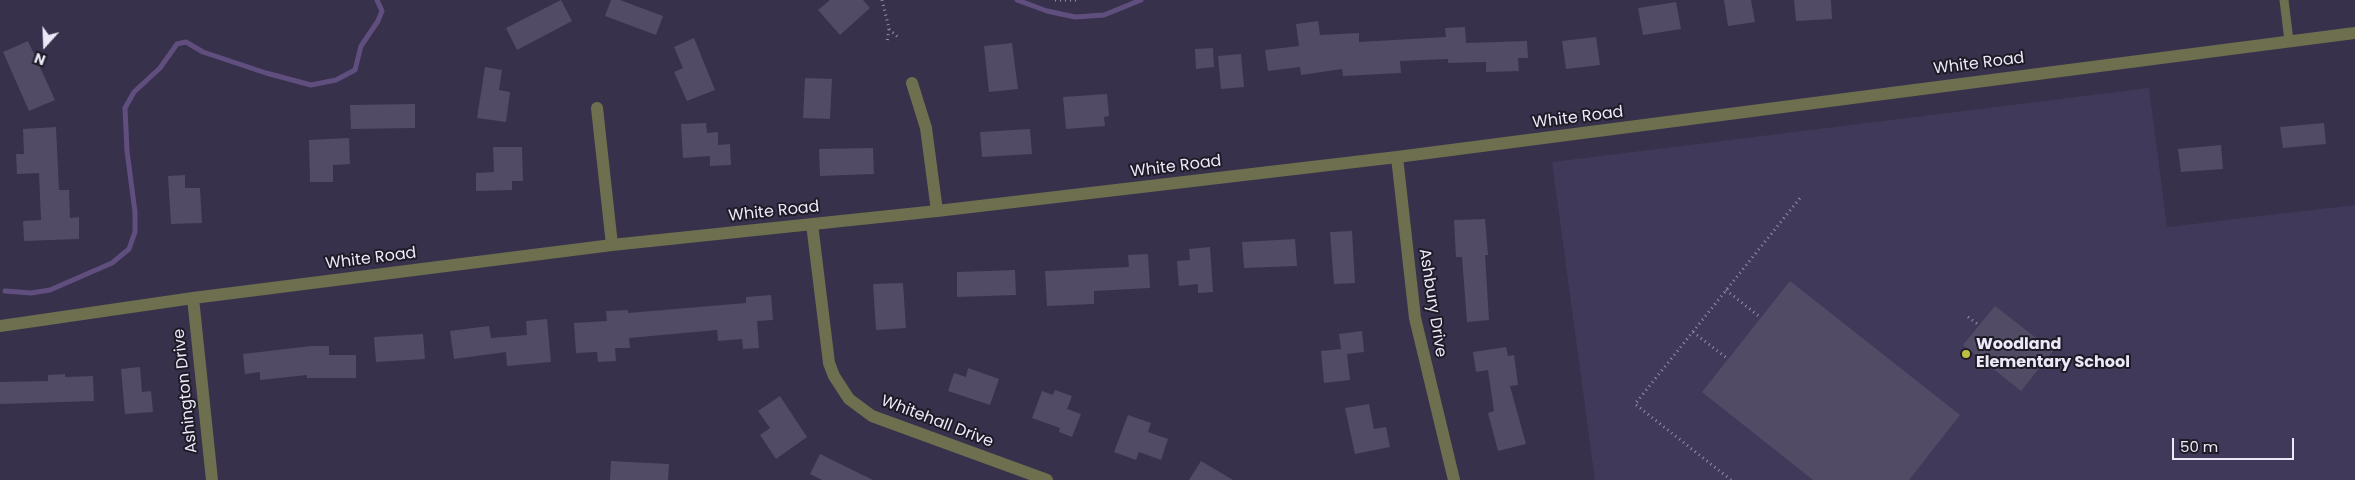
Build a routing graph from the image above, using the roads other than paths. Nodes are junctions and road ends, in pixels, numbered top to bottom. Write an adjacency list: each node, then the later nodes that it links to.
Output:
1 (2284, 0): 3 (lane)
2 (2355, 33): 3 (street, White Road)
3 (2289, 41): 6 (street, White Road)
4 (912, 83): 7 (street)
5 (597, 108): 9 (street)
6 (1397, 157): 7 (street, White Road); 14 (street, Ashbury Drive)
7 (937, 211): 8 (street, White Road)
8 (812, 224): 9 (street, White Road); 13 (street, Whitehall Drive)
9 (612, 245): 10 (street, White Road)
10 (193, 298): 11 (street, White Road); 12 (street, Ashington Drive)
11 (0, 326)
12 (212, 480)
13 (1047, 480)
14 (1454, 480)

